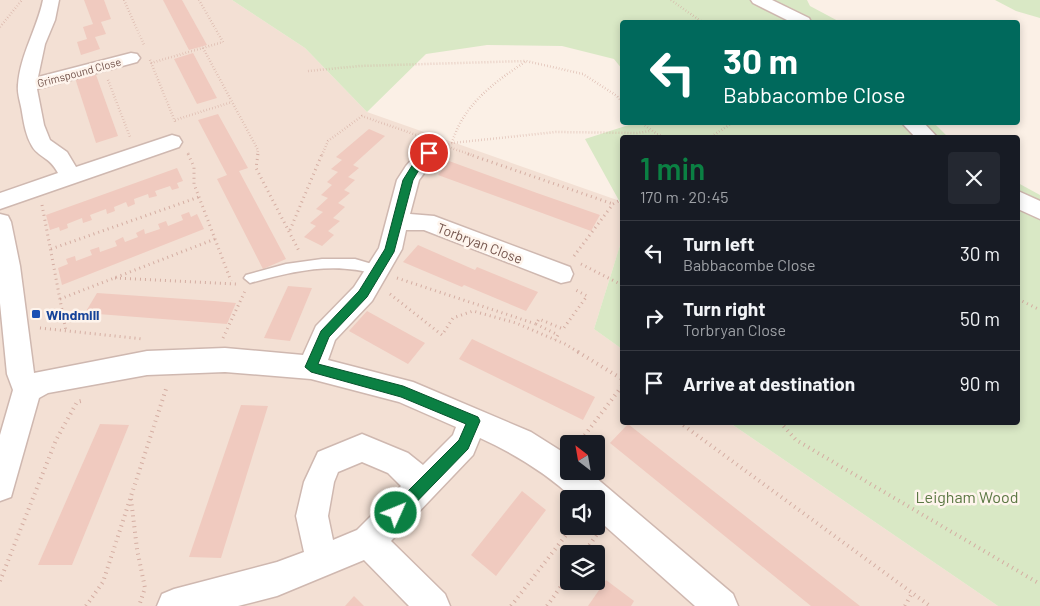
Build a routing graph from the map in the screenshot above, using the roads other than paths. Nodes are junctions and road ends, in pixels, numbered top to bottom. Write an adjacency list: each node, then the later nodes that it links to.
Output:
1 (51, 0): 5 (street, Grimspound Close)
2 (759, 0): 3 (street)
3 (799, 20)
4 (142, 56): 5 (street, Grimspound Close)
5 (27, 86): 10 (street, Grimspound Close)
6 (913, 125): 8 (street)
7 (176, 131): 10 (street)
8 (925, 135)
9 (434, 146): 15 (street)
10 (70, 176): 12 (street)
11 (1020, 200): 13 (street)
12 (0, 201)
13 (1040, 211)
14 (0, 222): 17 (street)
15 (396, 222): 16 (street, Torbryan Close); 18 (street)
16 (566, 267)
17 (4, 268): 21 (street)
18 (375, 274): 19 (lane); 20 (street)
19 (250, 278)
20 (311, 367): 21 (street); 22 (street)
21 (27, 390): 23 (street)
22 (474, 421): 24 (street); 29 (street)
23 (0, 486)
24 (424, 486): 25 (street); 26 (street)
25 (368, 541): 26 (street); 28 (street)
26 (322, 562): 27 (street)
27 (174, 606)
28 (433, 606)
29 (721, 606)

